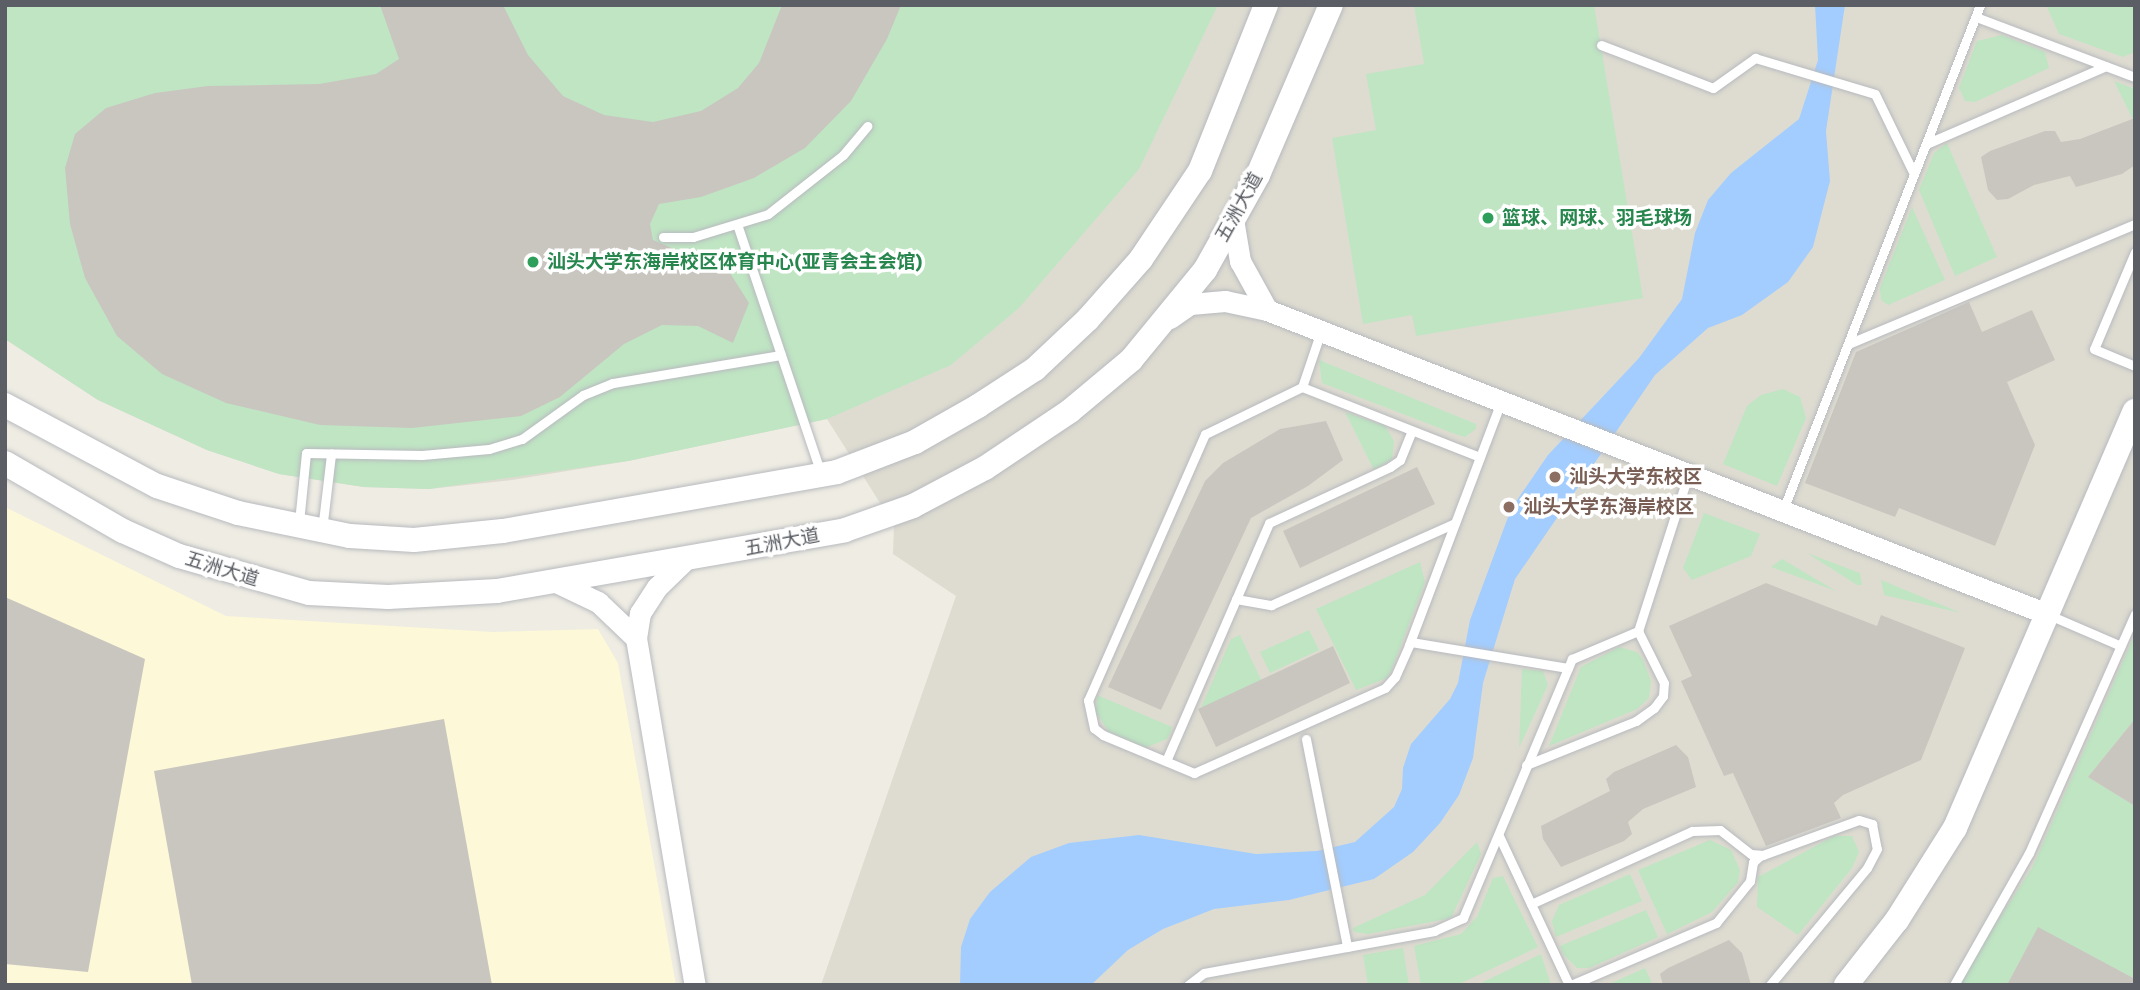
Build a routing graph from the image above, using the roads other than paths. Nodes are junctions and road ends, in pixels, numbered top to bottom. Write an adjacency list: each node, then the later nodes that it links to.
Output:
1 (1266, 5): 31 (main road)
2 (1331, 5): 11 (main road, 五洲大道)
3 (1980, 5): 4 (lane)
4 (1976, 17): 6 (lane); 9 (lane)
5 (1601, 45): 10 (lane)
6 (2106, 66): 7 (lane); 9 (lane)
7 (2135, 77)
8 (867, 125): 13 (lane)
9 (1926, 144): 10 (lane)
10 (1914, 174): 19 (lane)
11 (1233, 219): 16 (street); 17 (main road, 五洲大道)
12 (2135, 224): 19 (lane)
13 (738, 227): 14 (lane); 20 (lane)
14 (663, 237)
15 (2135, 252): 21 (lane)
16 (1266, 310): 17 (street); 18 (street)
17 (1159, 326): 35 (main road, 五洲大道)
18 (1321, 331): 22 (lane); 23 (street)
19 (1848, 344): 32 (lane)
20 (781, 355): 27 (lane); 31 (lane)
21 (2135, 366)
22 (1302, 387): 26 (lane); 46 (lane)
23 (1501, 401): 28 (lane); 30 (street)
24 (5, 405): 34 (main road)
25 (2135, 411): 38 (main road)
26 (1412, 431): 28 (lane); 37 (lane)
27 (331, 454): 34 (lane); 34 (lane)
28 (1480, 457): 33 (lane)
29 (5, 463): 36 (main road, 五洲大道)
30 (1688, 475): 32 (street); 40 (lane)
31 (821, 476): 34 (main road)
32 (1783, 512): 38 (street)
33 (1455, 523): 37 (lane); 42 (lane)
34 (310, 530)
35 (684, 561): 36 (main road, 五洲大道); 41 (street)
36 (556, 582): 41 (street)
37 (1236, 599): 46 (lane)
38 (2047, 614): 43 (lane); 56 (main road)
39 (2135, 614): 43 (lane)
40 (1638, 631): 44 (lane); 47 (lane)
41 (636, 638): 52 (street)
42 (1410, 642): 44 (lane); 46 (lane)
43 (2121, 646): 57 (lane)
44 (1568, 668): 47 (lane)
45 (1306, 739): 51 (lane)
46 (1166, 761)
47 (1526, 765): 48 (lane)
48 (1499, 836): 50 (lane); 51 (lane)
49 (1763, 855): 50 (lane); 54 (lane); 55 (lane)
50 (1531, 904): 54 (lane)
51 (1346, 947): 53 (lane)
52 (695, 985)
53 (1188, 985)
54 (1570, 985)
55 (1770, 985)
56 (1846, 985)
57 (1954, 985)

